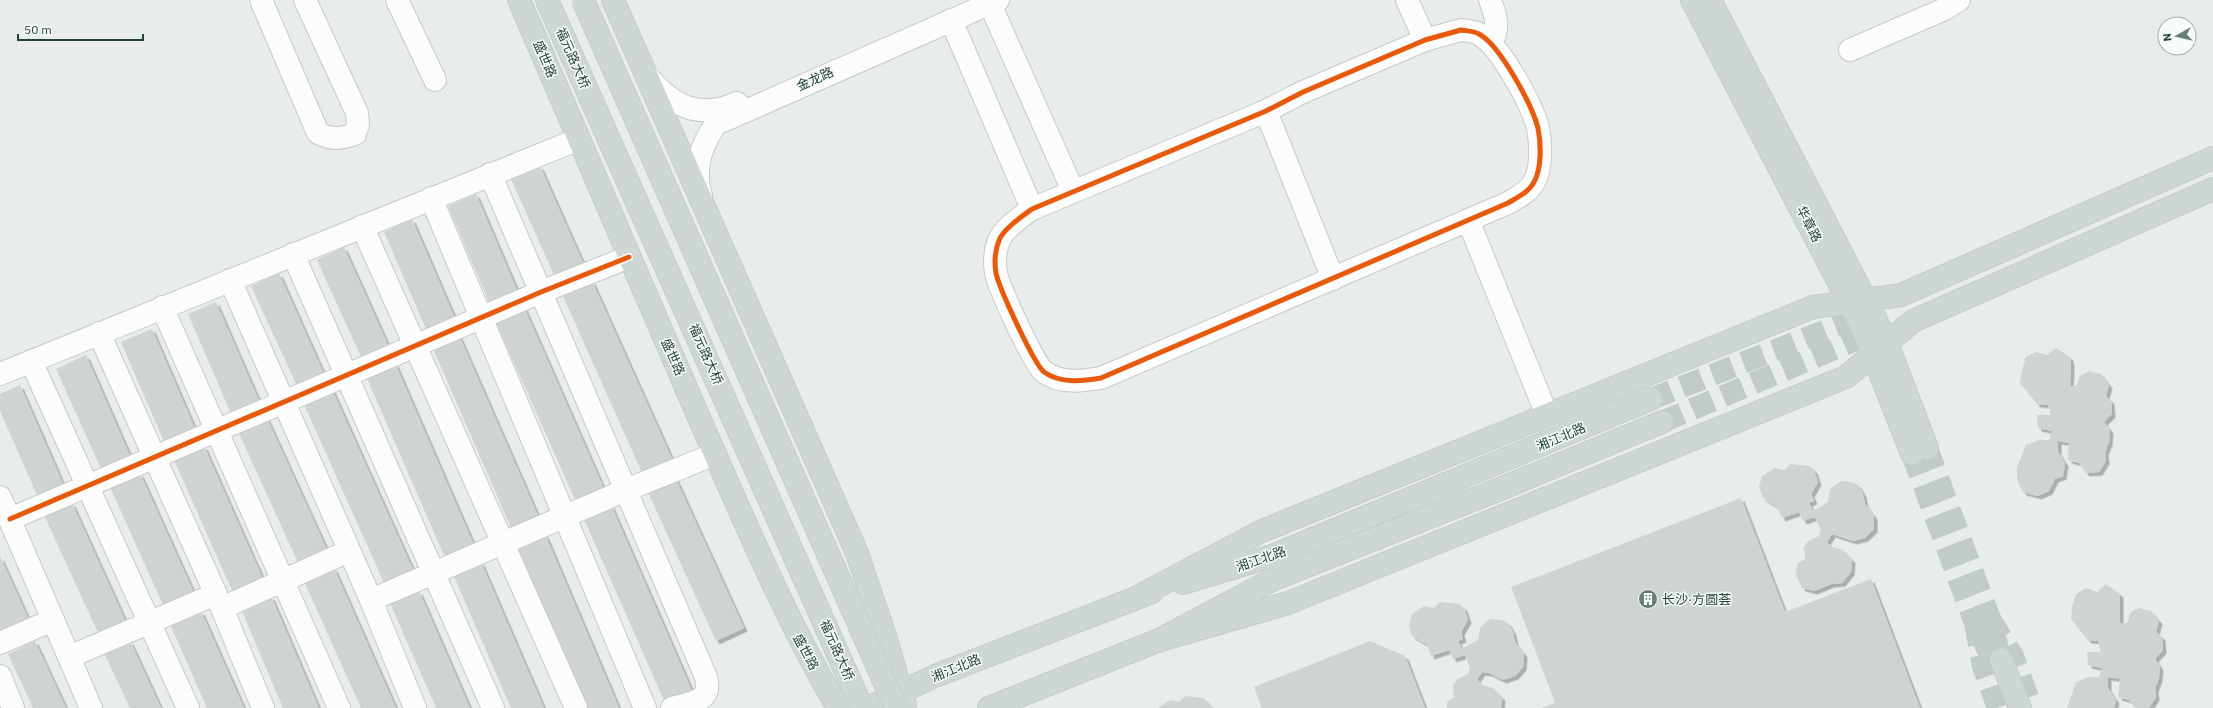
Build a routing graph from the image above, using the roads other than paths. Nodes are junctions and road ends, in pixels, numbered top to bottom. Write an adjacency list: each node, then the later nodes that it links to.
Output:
1 (261, 0): 2 (street)
2 (305, 0)
3 (397, 0): 19 (street)
4 (519, 0): 21 (main road, 盛世路)
5 (548, 0): 83 (main road, 福元路大桥)
6 (583, 0): 71 (main road, bridge)
7 (613, 0): 18 (main road)
8 (1407, 0): 15 (street)
9 (1490, 0): 16 (street)
10 (1692, 0): 36 (main road, 华章路)
11 (1710, 0): 36 (main road, 华章路)
12 (1959, 0): 17 (street)
13 (987, 1): 14 (street, 金龙路); 18 (street, 金龙路); 25 (street)
14 (951, 20): 27 (street); 28 (street, 金龙路)
15 (1424, 40): 16 (street); 20 (street)
16 (1491, 43): 29 (street)
17 (1850, 50)
18 (646, 74): 28 (main road)
19 (435, 80)
20 (1266, 111): 25 (street); 33 (street)
21 (579, 139): 23 (street); 32 (main road, 盛世路)
22 (2213, 158): 36 (main road)
23 (490, 174): 26 (street); 35 (street)
24 (2213, 189): 41 (main road)
25 (1073, 191): 27 (street)
26 (431, 198): 30 (street); 38 (street)
27 (1032, 209): 33 (street)
28 (706, 211): 71 (main road)
29 (1468, 220): 33 (street); 47 (street)
30 (362, 226): 31 (street); 40 (street)
31 (293, 254): 34 (street); 44 (street)
32 (629, 257): 35 (street); 51 (main road, 盛世路)
33 (1332, 279)
34 (230, 280): 37 (street); 46 (street)
35 (541, 292): 38 (street); 54 (street)
36 (1858, 300): 41 (main road, 华章路); 47 (main road)
37 (162, 307): 39 (street); 49 (street)
38 (481, 317): 40 (street); 56 (street)
39 (99, 333): 42 (street); 52 (street)
40 (415, 345): 44 (street); 58 (street)
41 (1880, 348): 50 (main road, 华章路); 67 (main road)
42 (31, 361): 43 (street); 53 (street)
43 (0, 374)
44 (346, 375): 46 (street); 60 (street)
45 (1651, 399): 62 (main road, 湘江北路)
46 (283, 402): 49 (street); 59 (street)
47 (1547, 415): 62 (main road)
48 (1662, 422): 67 (main road, 湘江北路)
49 (216, 430): 52 (street); 61 (street)
50 (1920, 451)
51 (715, 454): 54 (street); 82 (main road, 盛世路)
52 (154, 457): 53 (street); 64 (street)
53 (87, 486): 57 (street); 66 (street)
54 (626, 490): 56 (street); 81 (street)
55 (0, 497): 57 (street)
56 (564, 516): 58 (street); 80 (street)
57 (10, 519): 65 (street)
58 (503, 543): 60 (street); 79 (street)
59 (349, 551): 61 (street); 63 (street)
60 (433, 573): 63 (street); 78 (street)
61 (283, 581): 64 (street); 76 (street)
62 (1138, 596): 71 (main road, 湘江北路)
63 (371, 600): 77 (street)
64 (219, 601): 66 (street); 75 (street)
65 (53, 620): 68 (street); 69 (street)
66 (149, 623): 69 (street); 74 (street)
67 (1157, 641): 85 (main road, 湘江北路)
68 (0, 643)
69 (70, 657): 73 (street)
70 (0, 676): 72 (street)
71 (902, 703): 84 (main road, 湘江北路)
72 (13, 708)
73 (91, 708)
74 (188, 708)
75 (263, 708)
76 (339, 708)
77 (415, 708)
78 (493, 708)
79 (576, 708)
80 (645, 708)
81 (672, 708)
82 (838, 708)
83 (862, 708)
84 (867, 708)
85 (989, 708)
86 (2011, 708): 87 (main road)
87 (2020, 708)

